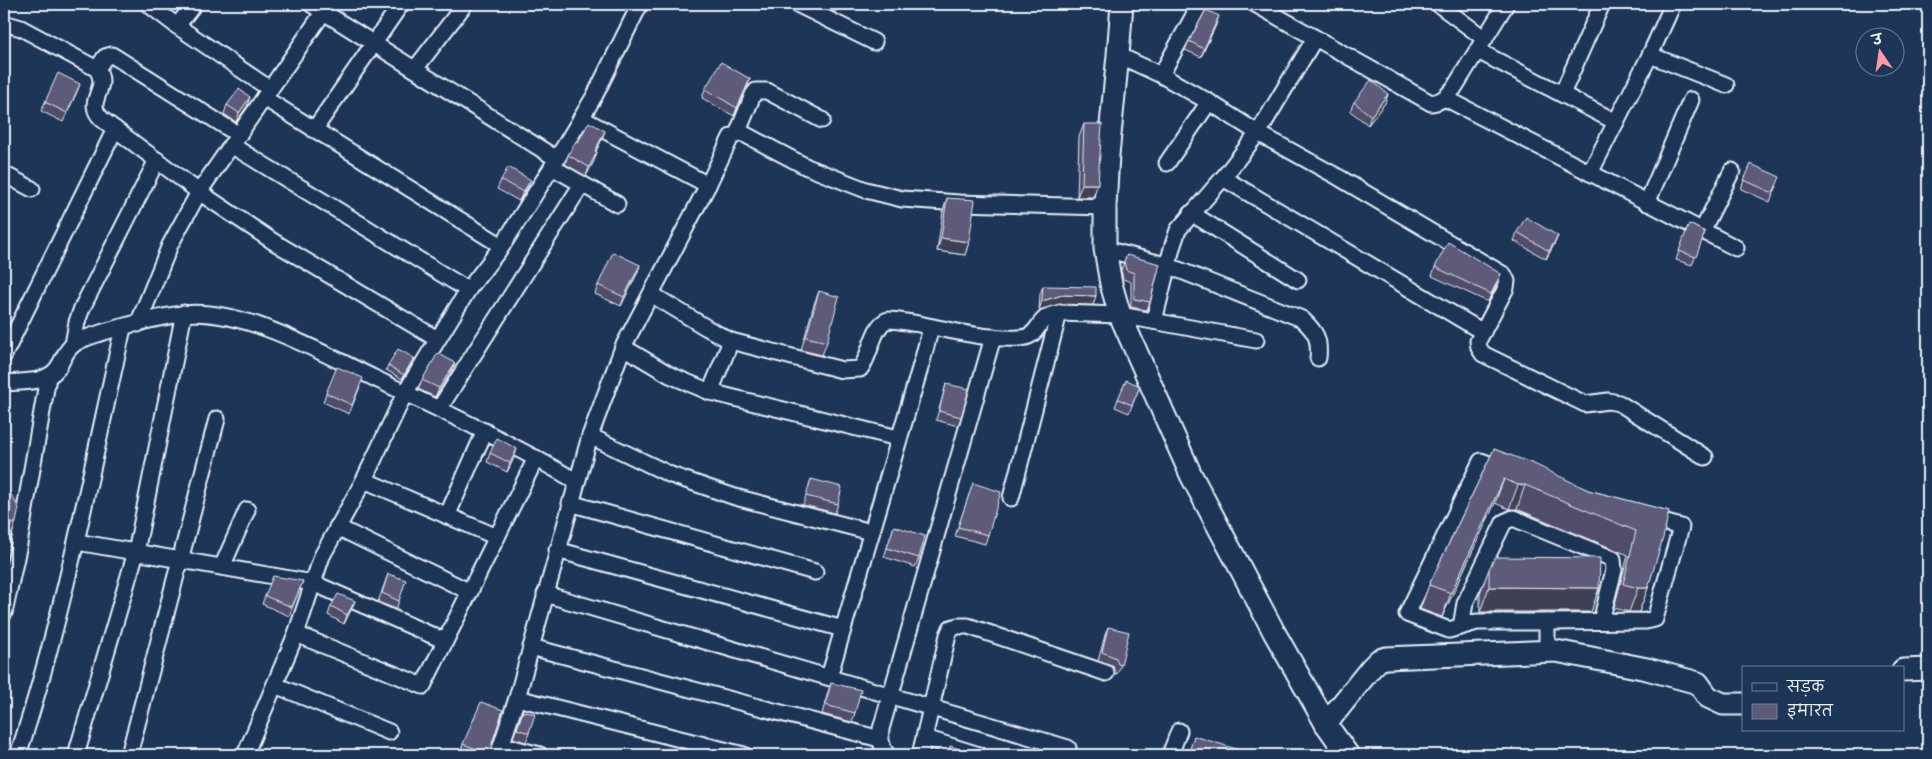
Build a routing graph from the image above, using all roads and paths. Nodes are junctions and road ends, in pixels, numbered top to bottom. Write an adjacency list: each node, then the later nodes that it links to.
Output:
1 (148, 4): 15 (street)
2 (194, 4): 15 (street)
3 (401, 4): 19 (street)
4 (465, 4): 24 (street)
5 (640, 4): 32 (street)
6 (797, 4): 18 (street)
7 (1122, 4): 21 (street)
8 (1200, 4): 25 (street)
9 (1255, 4): 17 (street)
10 (1438, 4): 20 (street)
11 (1506, 4): 20 (street)
12 (1602, 4): 28 (street)
13 (1673, 4): 22 (street)
14 (321, 6): 19 (street); 27 (street)
15 (178, 26): 27 (street)
16 (4, 27): 23 (street)
17 (1315, 38): 29 (street); 37 (street)
18 (874, 42)
19 (374, 44): 24 (street); 36 (street)
20 (1481, 45): 28 (street); 29 (street)
21 (1118, 55): 25 (street); 53 (street)
22 (1650, 55): 26 (street); 34 (street)
23 (97, 69): 35 (street); 39 (street)
24 (415, 69): 41 (street)
25 (1161, 76): 31 (street)
26 (1726, 85)
27 (267, 93): 36 (street); 39 (street)
28 (1562, 94): 34 (street)
29 (1445, 98): 44 (street)
30 (1691, 100): 51 (street)
31 (1209, 102): 37 (street); 42 (street)
32 (581, 118): 41 (street); 48 (street)
33 (822, 120): 38 (street)
34 (1616, 122): 44 (street)
35 (116, 129): 40 (street); 76 (street)
36 (314, 130): 56 (street)
37 (1258, 133): 46 (street); 69 (street)
38 (737, 134): 48 (street); 53 (street)
39 (235, 140): 50 (street); 61 (street)
40 (157, 160): 50 (street); 74 (street)
41 (554, 163): 47 (street); 56 (street)
42 (1168, 163)
43 (1732, 171): 55 (street)
44 (1590, 173): 51 (street)
45 (4, 174): 49 (street)
46 (1223, 178): 54 (street); 69 (street)
47 (582, 184): 52 (street); 82 (street)
48 (708, 185): 62 (street)
49 (32, 189)
50 (200, 192): 67 (street); 71 (street)
51 (1647, 202): 55 (street)
52 (616, 204)
53 (1105, 207): 58 (street)
54 (1191, 213): 59 (street); 60 (street)
55 (1702, 231): 57 (street)
56 (502, 246): 61 (street)
57 (1736, 248)
58 (1105, 249): 59 (street); 65 (street)
59 (1169, 266): 66 (street); 77 (street)
60 (1298, 280)
61 (468, 290): 71 (street)
62 (651, 294): 73 (street); 75 (street)
63 (1059, 313): 65 (street); 70 (street); 92 (street)
64 (184, 314): 67 (street); 80 (street); 103 (street)
65 (1120, 315): 66 (street); 129 (street)
66 (1154, 321): 72 (street)
67 (130, 326): 74 (street); 100 (street)
68 (931, 327): 70 (street); 73 (street); 86 (street)
69 (1483, 332): 87 (street)
70 (993, 336): 125 (street)
71 (436, 339): 80 (street)
72 (1256, 340)
73 (731, 341): 81 (street)
74 (73, 344): 78 (street)
75 (623, 347): 81 (street); 85 (street)
76 (4, 355)
77 (1318, 358)
78 (48, 377): 79 (street); 101 (street)
79 (4, 382)
80 (405, 392): 82 (street); 90 (street)
81 (710, 392): 86 (street)
82 (439, 409): 84 (street)
83 (217, 419): 105 (street)
84 (485, 431): 88 (street); 96 (street)
85 (590, 436): 91 (street); 98 (street)
86 (898, 438): 98 (street)
87 (1706, 457)
88 (536, 458): 91 (street); 99 (street)
89 (1516, 474): 114 (street)
90 (364, 480): 96 (street); 97 (street)
91 (576, 481): 93 (street)
92 (1011, 498)
93 (570, 502): 102 (street); 107 (street)
94 (247, 510): 106 (street)
95 (1633, 515): 113 (street)
96 (447, 516): 99 (street)
97 (337, 528): 108 (street); 109 (street)
98 (871, 532): 115 (street)
99 (497, 537): 109 (street)
100 (77, 542): 103 (street); 136 (street)
101 (19, 544): 104 (street); 111 (street)
102 (557, 550): 110 (street); 115 (street)
103 (136, 552): 105 (street); 137 (street)
104 (4, 553)
105 (180, 560): 106 (street); 138 (street)
106 (222, 567): 108 (street)
107 (815, 572)
108 (312, 583): 116 (street); 117 (street)
109 (470, 592): 117 (street)
110 (545, 594): 118 (street); 123 (street)
111 (4, 613)
112 (1547, 622): 113 (street); 114 (street); 119 (street)
113 (1600, 622): 114 (street)
114 (1461, 627)
115 (843, 629): 123 (street)
116 (296, 634): 117 (street); 124 (street)
117 (445, 641)
118 (531, 647): 126 (street); 133 (street)
119 (1547, 651): 127 (street); 129 (street)
120 (1928, 669): 121 (street)
121 (1904, 670)
122 (1106, 673): 128 (street)
123 (829, 677): 125 (street)
124 (275, 684): 131 (street); 139 (street)
125 (890, 695): 128 (street); 133 (street)
126 (517, 698): 135 (street); 141 (street)
127 (1742, 704)
128 (930, 707): 132 (street); 134 (street)
129 (1326, 724): 146 (street)
130 (1180, 731): 145 (street)
131 (389, 732)
132 (925, 738): 143 (street); 144 (street)
133 (880, 739): 142 (street)
134 (1068, 748)
135 (500, 750): 140 (street)
136 (18, 755)
137 (76, 755)
138 (129, 755)
139 (245, 755)
140 (540, 755)
141 (744, 755)
142 (887, 755)
143 (920, 755)
144 (979, 755)
145 (1170, 755)
146 (1348, 755)

